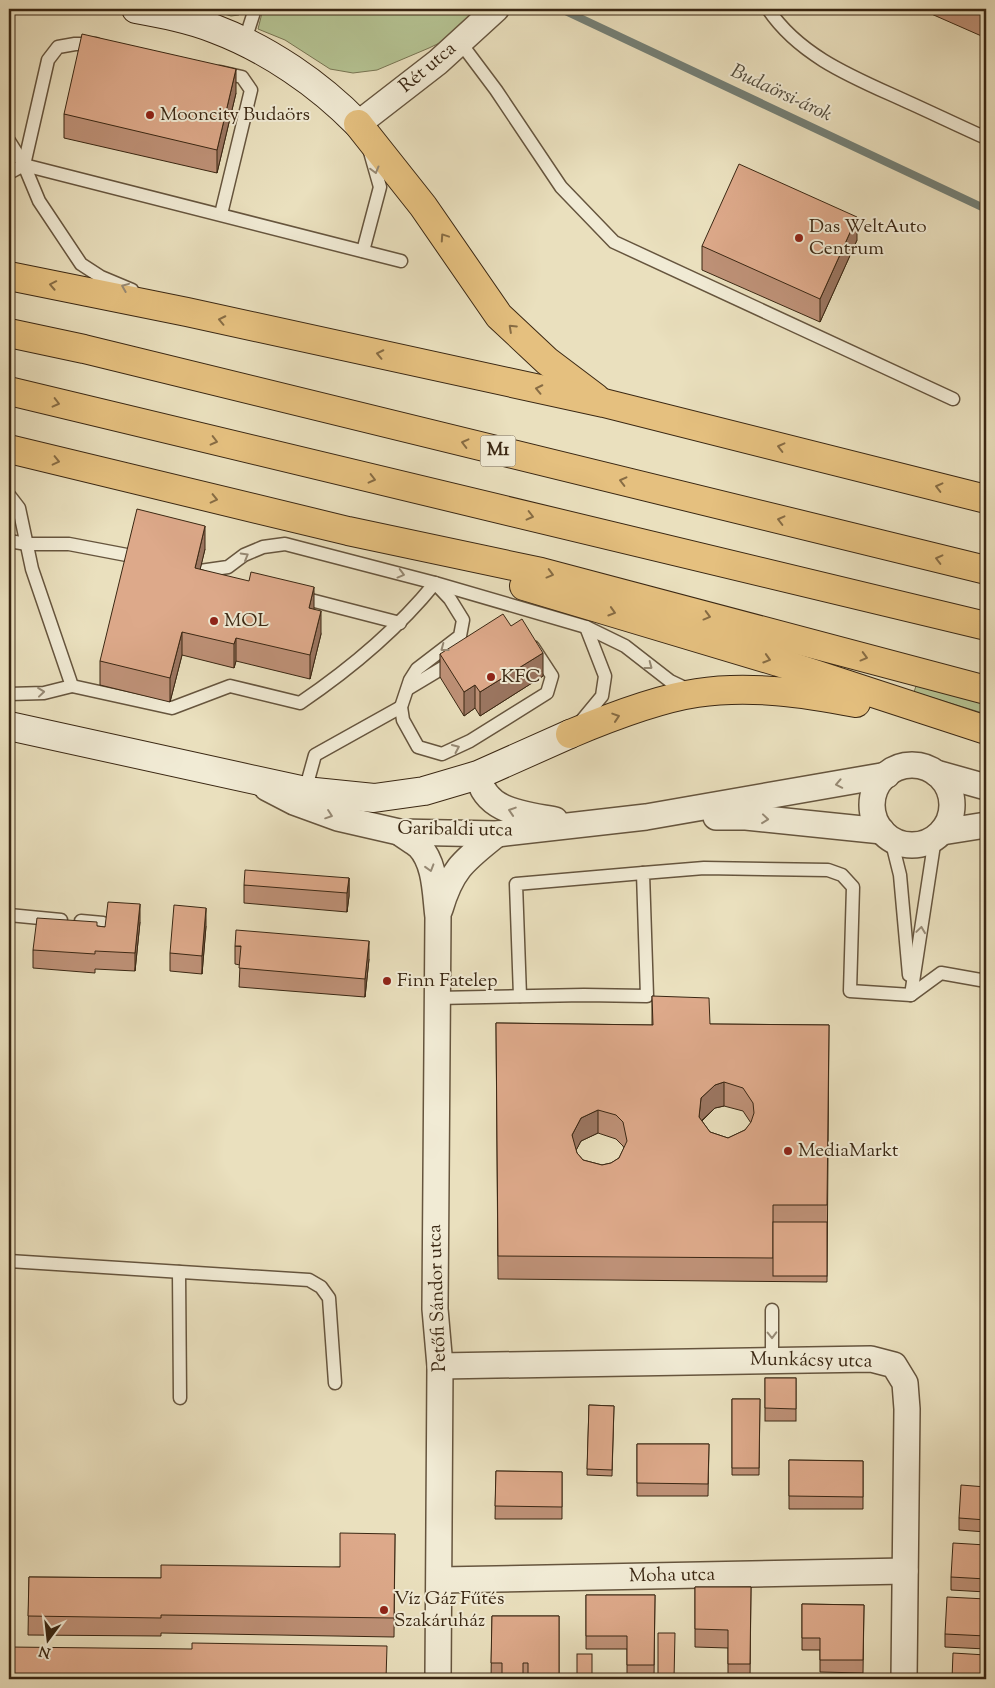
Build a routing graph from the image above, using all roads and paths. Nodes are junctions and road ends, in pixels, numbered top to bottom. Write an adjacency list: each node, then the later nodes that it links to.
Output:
1 (136, 9): 6 (street)
2 (254, 9): 6 (lane)
3 (496, 9): 5 (street, Rét utca)
4 (768, 9): 10 (lane)
5 (460, 42): 9 (street, Rét utca); 21 (lane)
6 (244, 43): 9 (street)
7 (110, 48): 12 (lane)
8 (204, 68): 14 (lane)
9 (358, 124): 15 (lane, one-way to 15); 22 (highway, one-way to 9)
10 (986, 138)
11 (9, 141): 12 (lane)
12 (24, 165): 13 (lane); 14 (lane); 18 (lane, one-way to 12)
13 (9, 173)
14 (221, 214): 15 (lane)
15 (363, 251): 16 (lane)
16 (401, 261)
17 (9, 276): 18 (highway, one-way to 17)
18 (187, 312): 22 (highway, one-way to 18)
19 (9, 333): 30 (highway, M1, one-way to 19)
20 (9, 391): 35 (highway, one-way to 35)
21 (953, 399)
22 (604, 403): 25 (highway, one-way to 22)
23 (9, 450): 26 (highway, one-way to 26)
24 (9, 495): 28 (lane)
25 (986, 498)
26 (348, 531): 41 (highway, one-way to 41); 46 (highway, one-way to 46)
27 (9, 541): 28 (lane)
28 (27, 544): 29 (lane); 39 (lane)
29 (132, 556)
30 (986, 570)
31 (228, 579): 32 (lane, one-way to 32)
32 (435, 583): 34 (lane); 36 (lane); 40 (lane, one-way to 40)
33 (286, 593): 34 (lane)
34 (400, 623): 39 (lane)
35 (986, 626)
36 (586, 627): 42 (lane, one-way to 42); 47 (lane)
37 (524, 633): 44 (lane, one-way to 37)
38 (463, 655): 40 (lane)
39 (72, 686): 43 (lane, one-way to 39)
40 (409, 688): 44 (lane)
41 (986, 690)
42 (696, 693): 46 (highway); 47 (highway, one-way to 42)
43 (9, 694)
44 (401, 708): 53 (lane)
45 (9, 726): 51 (street, Garibaldi utca)
46 (976, 727)
47 (570, 734): 50 (street, Garibaldi utca)
48 (936, 773): 49 (street); 52 (street); 60 (street)
49 (887, 774): 54 (street, Garibaldi utca, one-way to 54); 59 (street)
50 (478, 775): 53 (street, Garibaldi utca); 55 (street, Garibaldi utca, one-way to 50)
51 (253, 780): 53 (street, Garibaldi utca); 57 (street, Garibaldi utca, one-way to 57)
52 (986, 787)
53 (305, 791)
54 (646, 817): 55 (street, Garibaldi utca); 59 (street, Garibaldi utca, one-way to 59)
55 (577, 824): 58 (street, Garibaldi utca)
56 (986, 825): 60 (street)
57 (399, 832): 58 (street, Garibaldi utca); 63 (street, Petőfi Sándor utca, one-way to 63)
58 (497, 834): 63 (street, Petőfi Sándor utca)
59 (886, 835): 60 (street); 66 (lane)
60 (939, 835): 66 (lane, one-way to 60)
61 (643, 873): 66 (lane); 67 (lane); 67 (lane)
62 (9, 915): 64 (lane)
63 (438, 917): 68 (street, Petőfi Sándor utca)
64 (103, 923)
65 (986, 981): 66 (lane)
66 (911, 995)
67 (520, 996): 68 (lane)
68 (437, 998): 73 (street, Petőfi Sándor utca)
69 (9, 1261): 70 (lane)
70 (179, 1272): 74 (lane); 75 (lane)
71 (772, 1310): 72 (lane, one-way to 72)
72 (772, 1360): 73 (street, Munkácsy utca); 76 (street, Munkácsy utca)
73 (440, 1366): 77 (street, Petőfi Sándor utca)
74 (335, 1383)
75 (180, 1398)
76 (905, 1571): 77 (street, Moha utca); 79 (street, Munkácsy utca)
77 (440, 1580): 78 (street, Petőfi Sándor utca)
78 (438, 1679)
79 (904, 1679)

